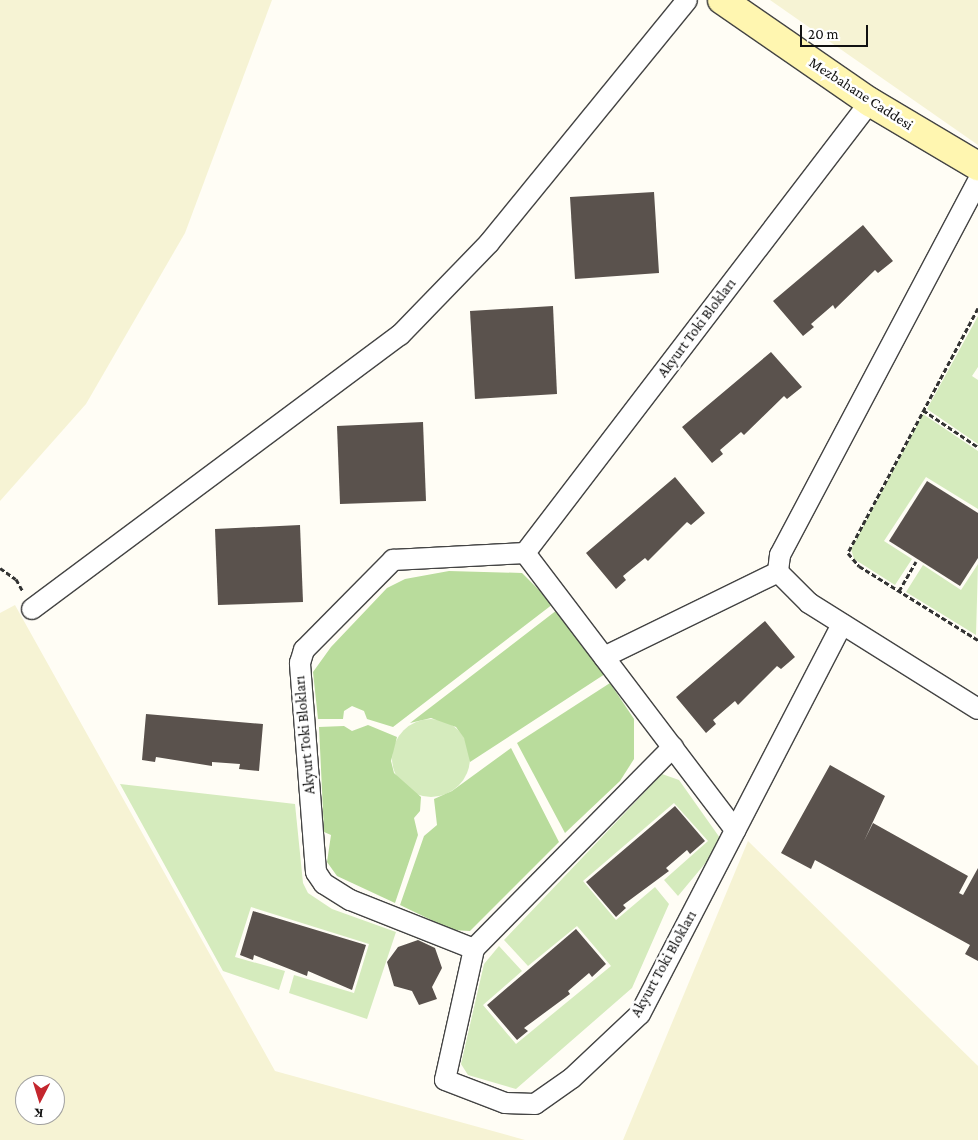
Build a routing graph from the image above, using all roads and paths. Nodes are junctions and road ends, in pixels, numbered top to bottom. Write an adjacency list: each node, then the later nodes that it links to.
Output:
1 (687, 0): 14 (street)
2 (722, 0): 3 (street, Mezbahane Caddesi)
3 (870, 102): 4 (street, Mezbahane Caddesi); 9 (street, Akyurt Toki Blokları)
4 (978, 166)
5 (978, 181): 12 (street)
6 (978, 308): 7 (path)
7 (923, 410): 8 (path); 13 (path)
8 (978, 447)
9 (525, 553): 17 (street); 21 (street, Akyurt Toki Blokları)
10 (916, 562): 13 (path)
11 (0, 568): 14 (path)
12 (778, 572): 15 (street); 17 (street)
13 (899, 591): 16 (path)
14 (32, 609)
15 (842, 624): 18 (street); 20 (street, Akyurt Toki Blokları)
16 (978, 639)
17 (604, 657): 19 (street)
18 (978, 709)
19 (673, 747): 20 (street); 21 (street)
20 (735, 830): 21 (street, Akyurt Toki Blokları)
21 (474, 949)

